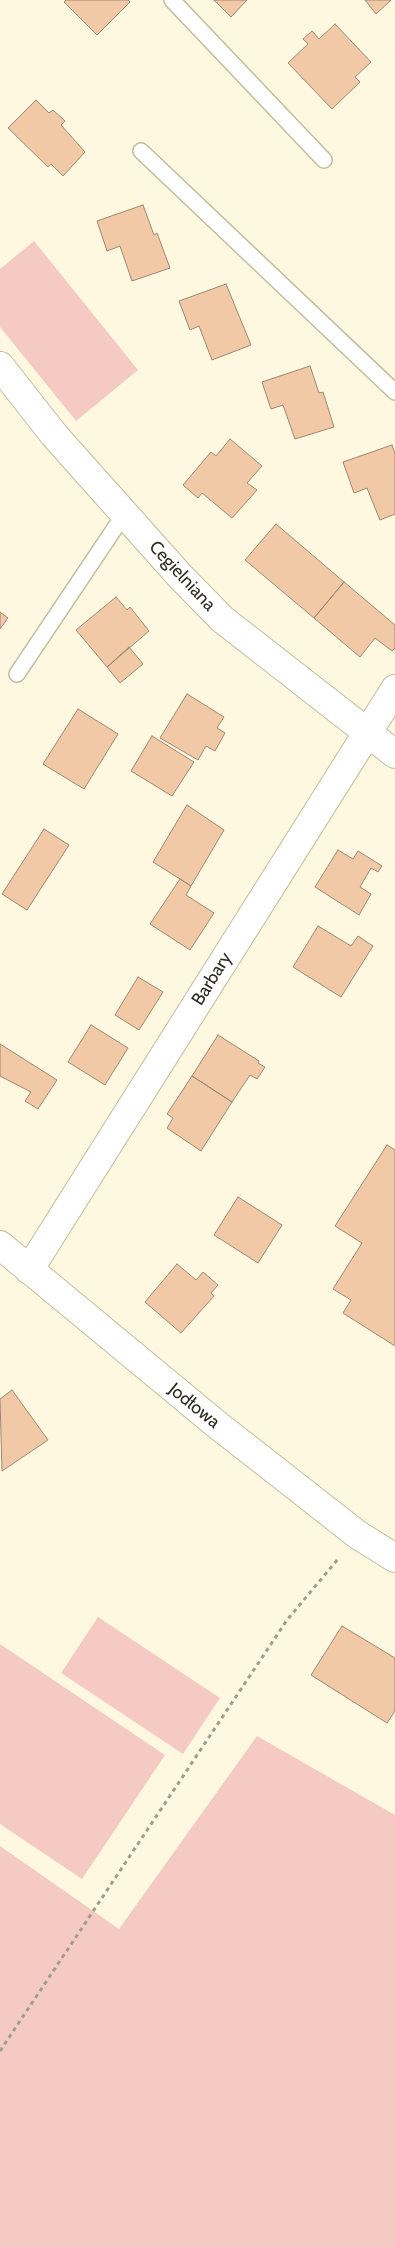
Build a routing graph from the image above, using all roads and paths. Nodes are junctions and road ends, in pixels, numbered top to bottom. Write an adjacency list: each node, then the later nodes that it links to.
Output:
1 (172, 0): 3 (lane)
2 (141, 151): 5 (lane)
3 (324, 160)
4 (0, 366): 6 (street, Cegielniana)
5 (395, 392)
6 (125, 513): 7 (lane); 9 (street, Cegielniana)
7 (16, 674)
8 (395, 690): 9 (street, Barbary)
9 (367, 733): 10 (street, Cegielniana); 12 (street, Barbary)
10 (395, 754)
11 (0, 1245): 12 (street, Jodłowa)
12 (29, 1270): 13 (street, Jodłowa)
13 (358, 1535): 14 (street, Jodłowa); 15 (path)
14 (395, 1558)
15 (0, 2051)

